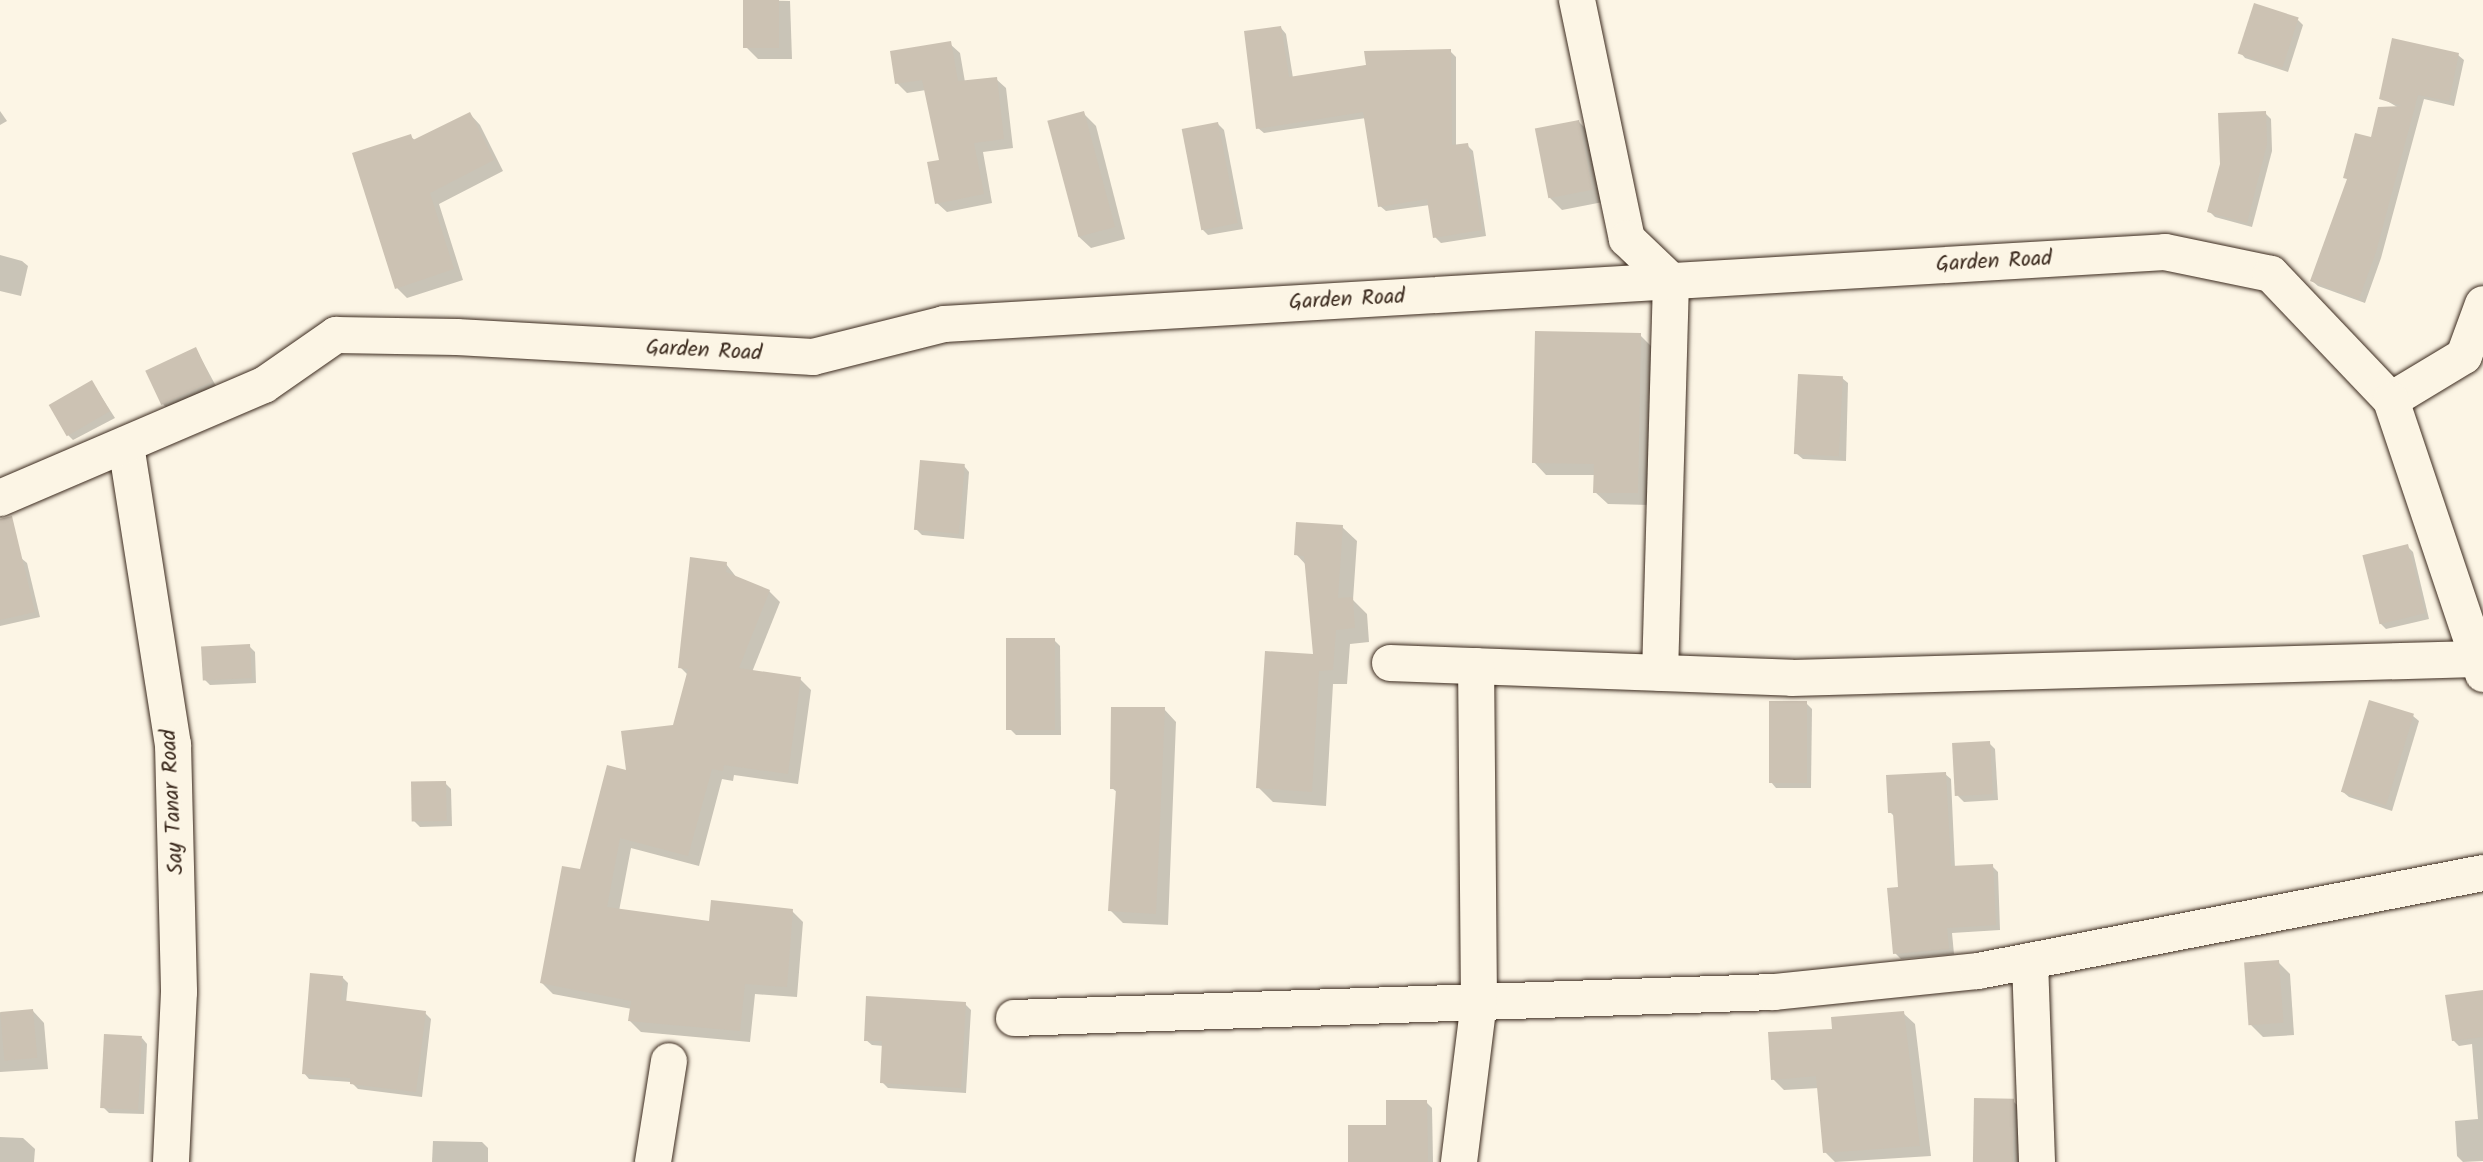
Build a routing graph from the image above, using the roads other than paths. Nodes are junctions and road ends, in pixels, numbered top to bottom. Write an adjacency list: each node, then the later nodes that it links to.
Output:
1 (1577, 0): 2 (street)
2 (1671, 281): 4 (street, Garden Road); 5 (street, Garden Road); 10 (street)
3 (2483, 304): 4 (street)
4 (2391, 400): 9 (street, Garden Road)
5 (126, 445): 6 (street, Garden Road); 16 (street, Say Tanar Road)
6 (0, 498)
7 (1390, 663): 8 (street)
8 (1476, 666): 10 (street); 13 (street)
9 (2480, 666): 10 (street)
10 (1660, 673)
11 (2483, 873): 12 (street)
12 (2030, 961): 13 (street); 19 (street)
13 (1479, 1002): 14 (street); 18 (street)
14 (1014, 1018)
15 (669, 1061): 17 (street)
16 (171, 1162)
17 (653, 1162)
18 (1459, 1162)
19 (2037, 1162)

